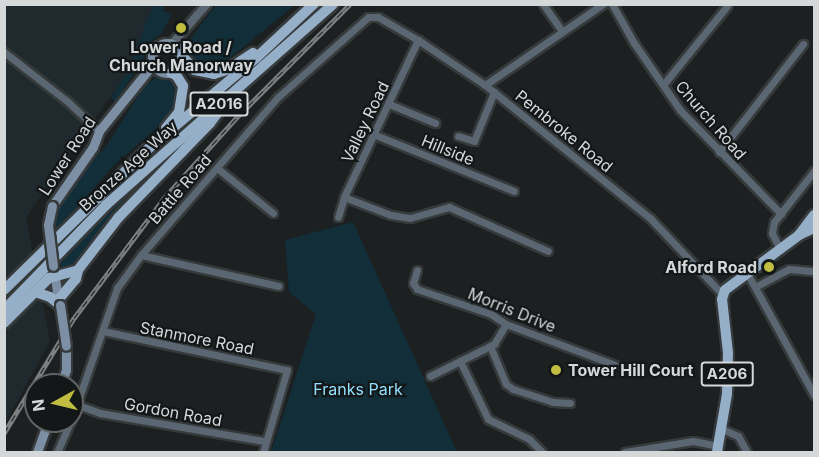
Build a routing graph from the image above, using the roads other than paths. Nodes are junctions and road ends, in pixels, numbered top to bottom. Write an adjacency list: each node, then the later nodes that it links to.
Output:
1 (207, 4): 12 (street)
2 (314, 4): 10 (main road, Bronze Age Way / A2016)
3 (333, 4): 20 (main road, Bronze Age Way / A2016)
4 (543, 4): 9 (street)
5 (603, 4): 9 (street)
6 (612, 4): 19 (street, Church Road)
7 (727, 6): 19 (street)
8 (368, 17): 11 (street, Pembroke Road); 29 (street, Battle Road)
9 (562, 31): 18 (street)
10 (278, 38): 15 (main road); 27 (main road, Bronze Age Way / A2016)
11 (418, 40): 18 (street, Pembroke Road); 22 (street, Valley Road)
12 (172, 44): 15 (main road); 16 (main road)
13 (803, 44): 28 (street)
14 (5, 54): 24 (street)
15 (182, 56): 17 (main road)
16 (153, 64): 17 (main road); 24 (main road, Lower Road)
17 (171, 73): 27 (main road)
18 (485, 85): 21 (street, Pembroke Road)
19 (663, 85): 28 (street, Church Road)
20 (237, 88): 42 (main road); 53 (main road, Bronze Age Way / A2016)
21 (494, 92): 26 (street); 51 (street, Pembroke Road)
22 (389, 104): 23 (street); 25 (street, Valley Road)
23 (435, 123)
24 (99, 131): 44 (main road, Lower Road, bridge)
25 (373, 134): 31 (street, Hillside); 32 (street, Valley Road)
26 (458, 136)
27 (148, 149): 49 (main road, Bronze Age Way / A2016)
28 (719, 152): 34 (street, Church Road)
29 (217, 168): 33 (street); 41 (street, Battle Road)
30 (814, 171): 34 (street)
31 (513, 191)
32 (344, 196): 36 (street, Valley Road); 40 (street)
33 (273, 213)
34 (781, 214): 39 (street)
35 (814, 215): 38 (main road)
36 (338, 217)
37 (814, 228): 38 (main road)
38 (799, 235): 39 (main road)
39 (780, 249): 46 (main road)
40 (548, 251)
41 (141, 255): 47 (street); 56 (street, Battle Road)
42 (78, 270): 44 (main road); 52 (main road)
43 (417, 270): 55 (street, Morris Drive)
44 (54, 271): 50 (main road); 52 (main road, Lower Road)
45 (814, 271): 48 (street)
46 (747, 273): 48 (street); 51 (main road)
47 (279, 286)
48 (755, 287): 63 (street)
49 (4, 290)
50 (35, 292): 52 (main road); 54 (main road)
51 (723, 295): 66 (main road, A206)
52 (59, 302): 60 (main road, Lower Road, bridge)
53 (4, 310)
54 (4, 323)
55 (506, 324): 57 (street); 59 (street, Morris Drive)
56 (103, 331): 62 (street, Battle Road); 69 (street, Stanmore Road)
57 (490, 346): 58 (street); 64 (street)
58 (460, 361): 61 (street); 74 (street)
59 (615, 365)
60 (65, 373)
61 (430, 376)
62 (84, 387)
63 (814, 395)
64 (570, 403)
65 (84, 407): 69 (street, Gordon Road)
66 (722, 429): 70 (main road, A206); 76 (street)
67 (44, 433): 71 (main road)
68 (65, 433): 72 (street, Battle Road)
69 (264, 441): 73 (street)
70 (718, 449): 75 (street)
71 (37, 453)
72 (57, 453)
73 (263, 453)
74 (542, 453)
75 (625, 453)
76 (747, 453)

